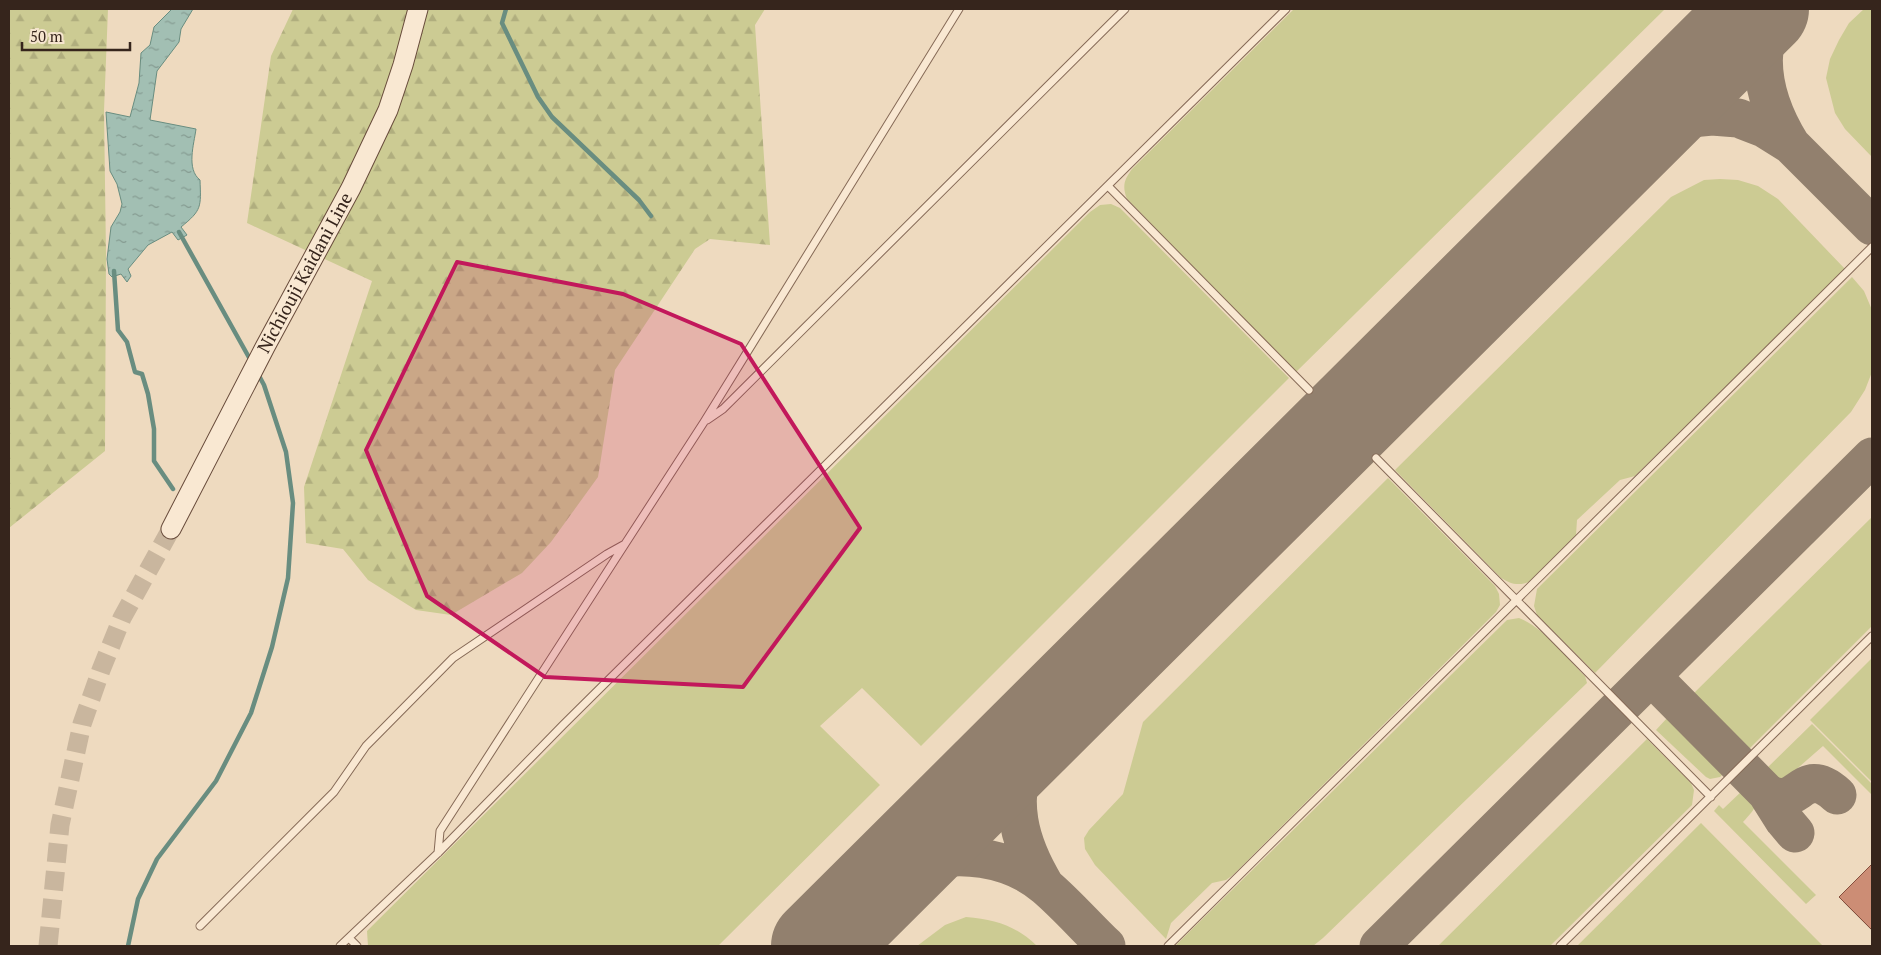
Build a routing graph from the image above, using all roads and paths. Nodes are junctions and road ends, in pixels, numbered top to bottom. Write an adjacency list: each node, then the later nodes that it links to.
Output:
1 (418, 9): 10 (main road, Nichiouji Kaidani Line)
2 (959, 9): 8 (lane)
3 (1125, 9): 8 (lane)
4 (1286, 9): 5 (lane)
5 (1108, 186): 7 (lane); 15 (lane)
6 (1872, 248): 12 (lane)
7 (1309, 390)
8 (704, 422): 11 (lane)
9 (1376, 458): 12 (lane)
10 (171, 529)
11 (626, 544): 15 (lane); 16 (lane)
12 (1516, 602): 14 (lane); 20 (lane)
13 (1872, 636): 14 (lane)
14 (1711, 797): 21 (lane)
15 (438, 853): 17 (lane)
16 (200, 926)
17 (349, 938): 18 (lane); 19 (lane)
18 (340, 946)
19 (357, 946)
20 (1168, 946)
21 (1560, 946)

